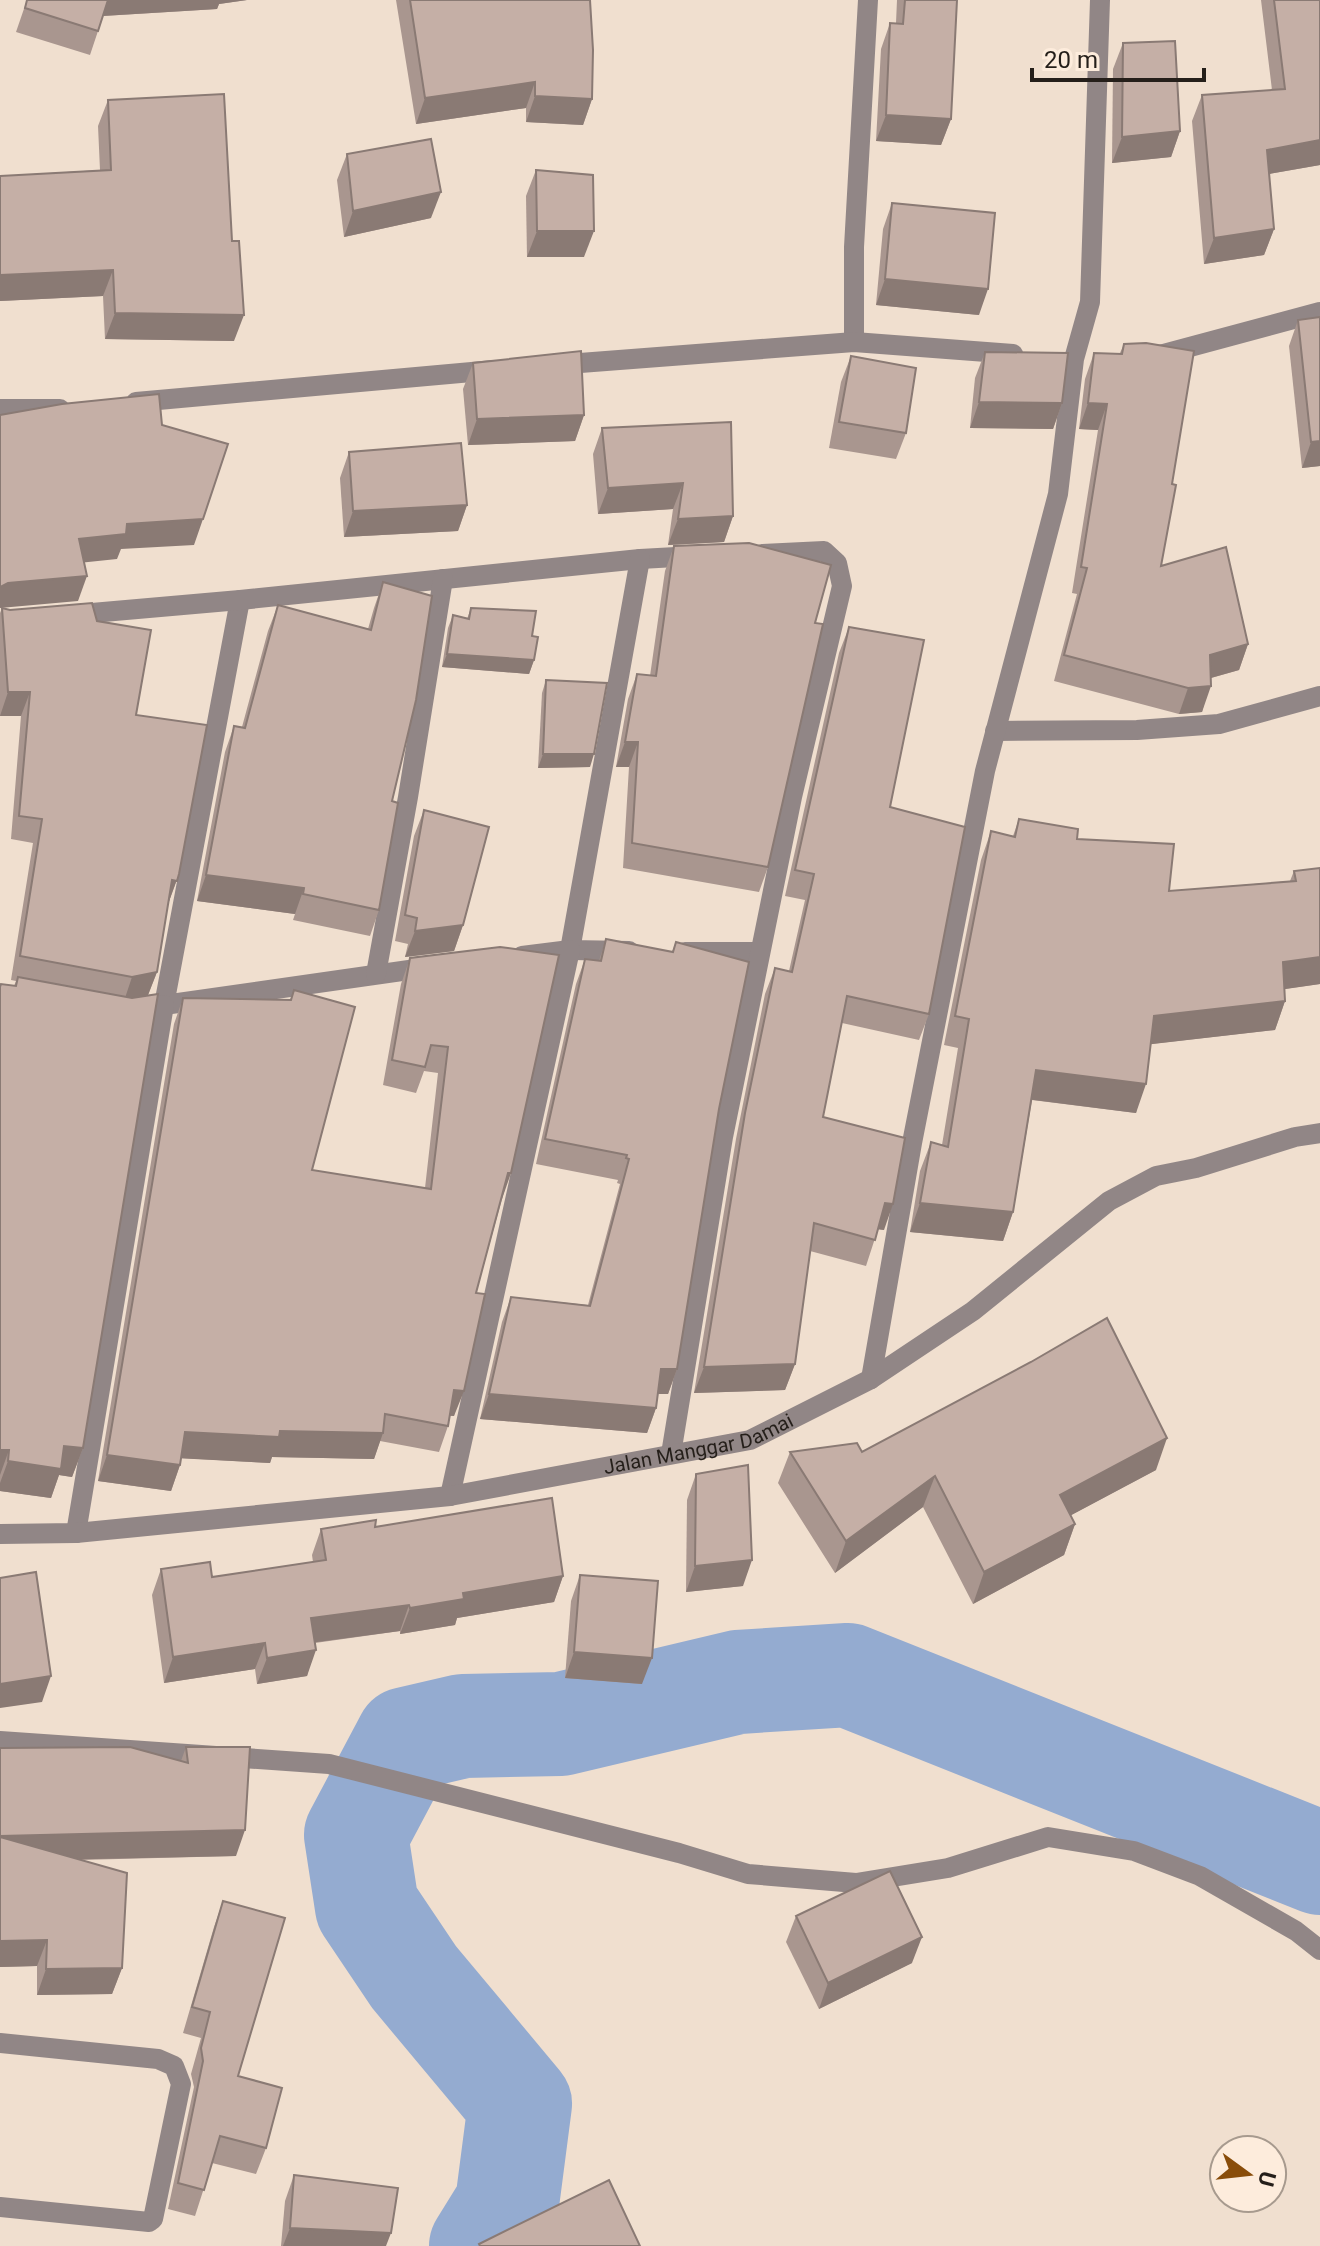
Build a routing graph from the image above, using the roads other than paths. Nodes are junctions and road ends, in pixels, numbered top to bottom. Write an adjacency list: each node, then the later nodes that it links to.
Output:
1 (868, 0): 4 (street)
2 (1100, 0): 17 (street)
3 (1320, 312): 6 (street)
4 (854, 342): 5 (street); 7 (street)
5 (1027, 355)
6 (1134, 356)
7 (116, 404)
8 (85, 407): 9 (street)
9 (0, 409)
10 (747, 554): 19 (street)
11 (717, 556): 12 (street)
12 (640, 559): 13 (street); 18 (street)
13 (443, 579): 14 (street); 22 (street)
14 (240, 600): 15 (street); 23 (street)
15 (45, 617)
16 (1320, 696): 17 (street)
17 (995, 731): 26 (street)
18 (570, 950): 19 (street); 20 (street); 28 (street)
19 (760, 952): 27 (street)
20 (495, 959)
21 (450, 965): 22 (street)
22 (376, 974): 23 (street)
23 (164, 1005): 24 (street); 29 (street)
24 (137, 1011)
25 (1320, 1133): 26 (street, Jalan Manggar Damai)
26 (871, 1379): 27 (street, Jalan Manggar Damai)
27 (671, 1454): 28 (street, Jalan Manggar Damai)
28 (450, 1496): 29 (street, Jalan Manggar Damai)
29 (76, 1533): 30 (street, Jalan Manggar Damai)
30 (0, 1534)
31 (0, 1741): 32 (street)
32 (1320, 1950)
33 (0, 2043): 34 (street)
34 (0, 2207)

